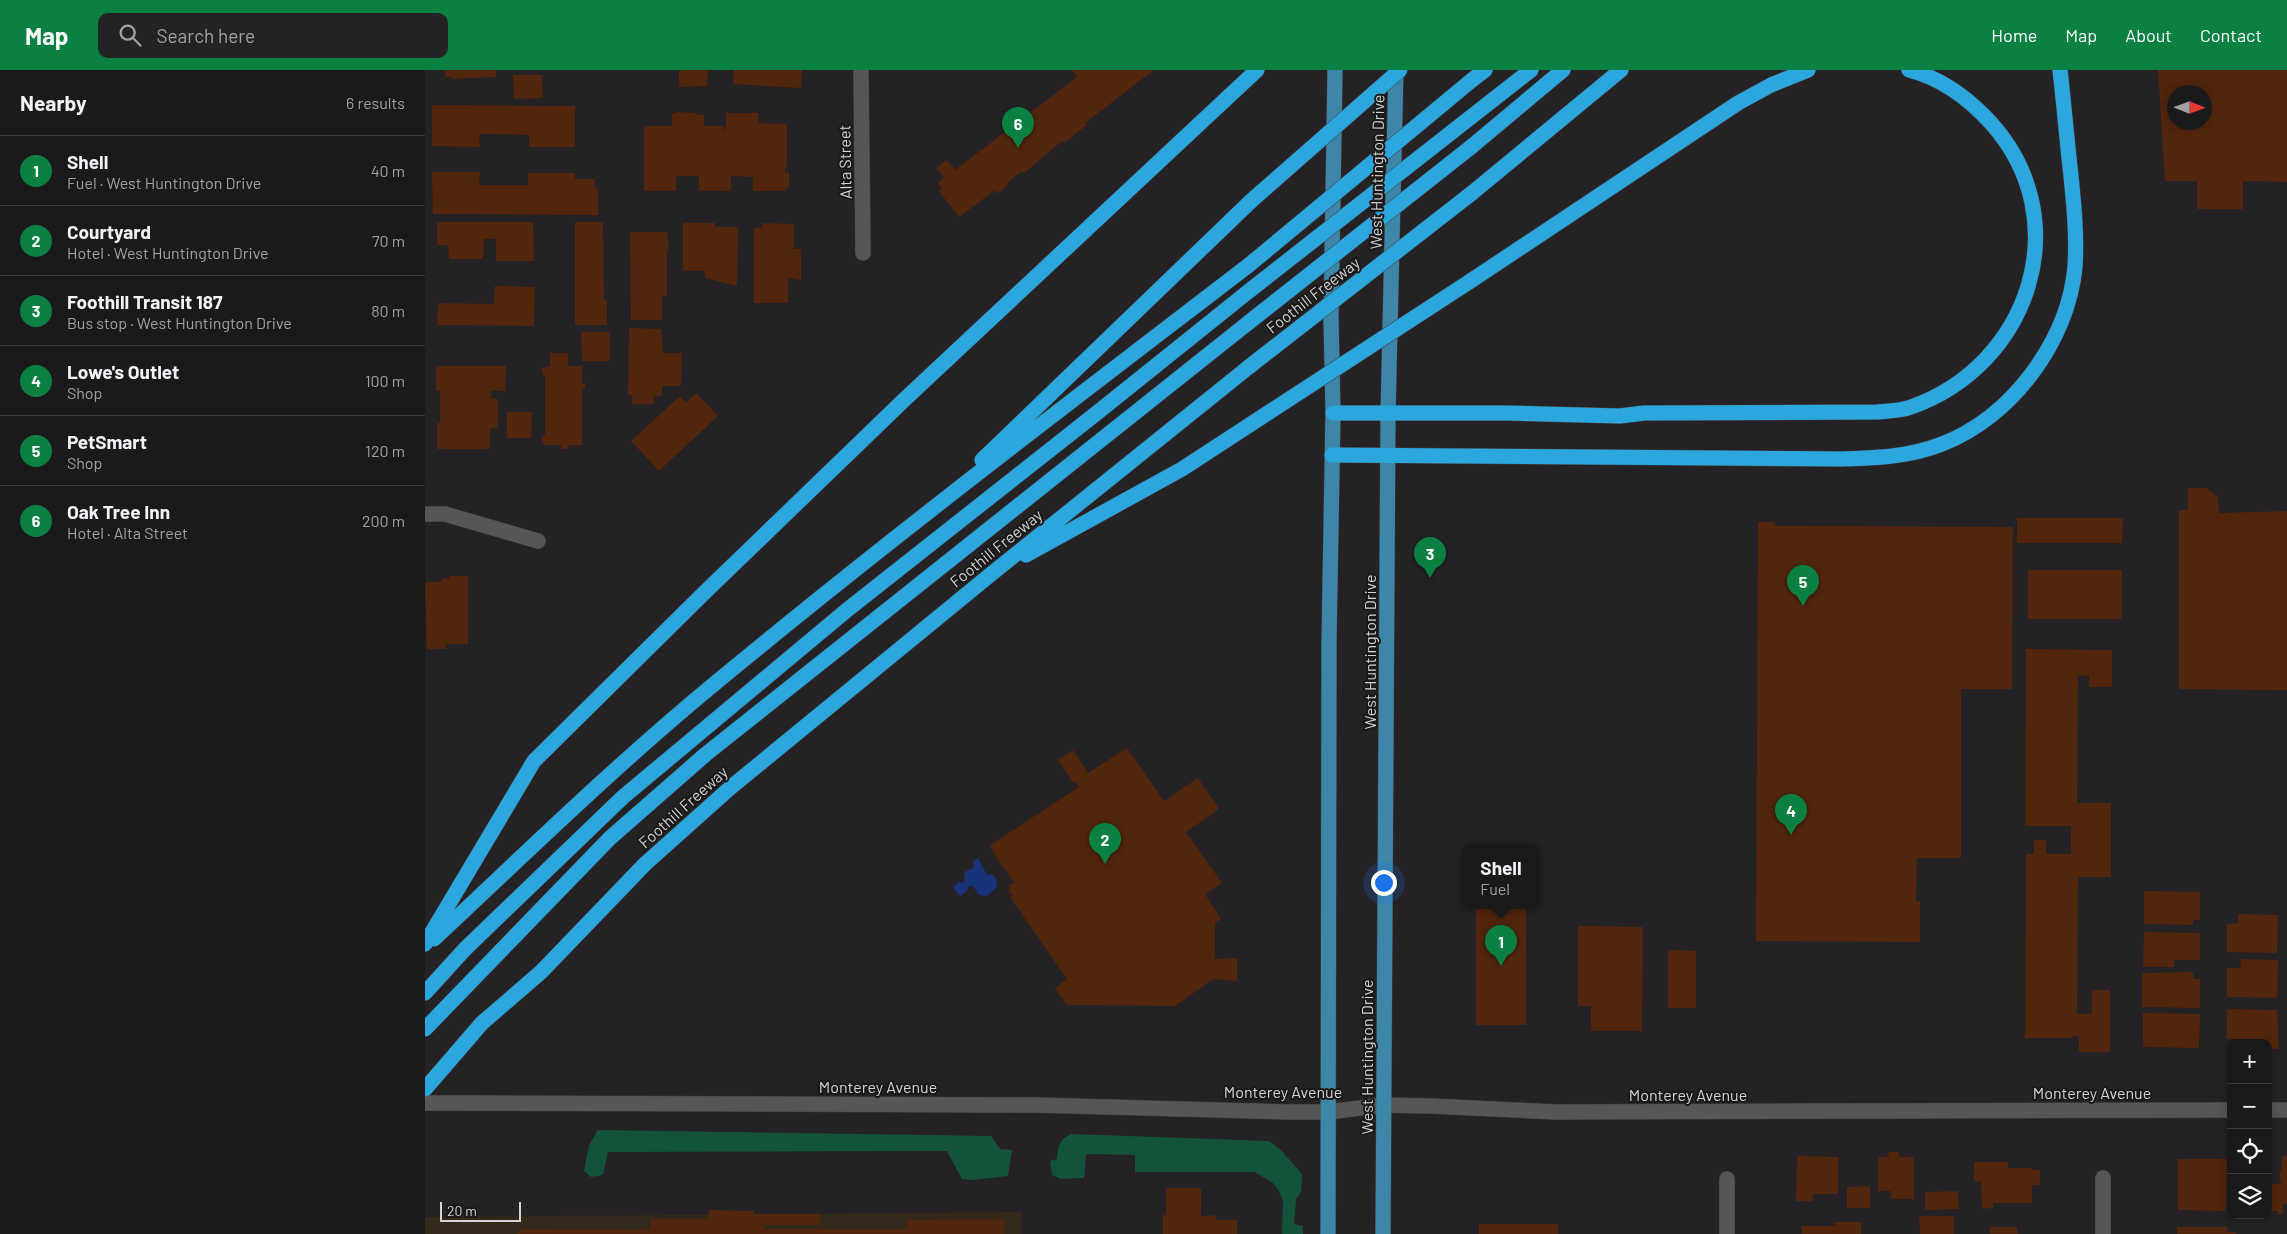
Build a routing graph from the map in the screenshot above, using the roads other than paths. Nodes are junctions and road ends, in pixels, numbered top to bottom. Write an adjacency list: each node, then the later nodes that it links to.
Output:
1 (861, 70): 12 (street, Alta Street)
2 (1257, 70): 21 (highway)
3 (1335, 70): 13 (main road)
4 (1398, 70): 14 (main road, West Huntington Drive); 17 (highway, bridge)
5 (1485, 70): 17 (highway, bridge)
6 (1531, 70): 22 (highway, bridge)
7 (1563, 70): 23 (highway, bridge)
8 (1621, 70): 20 (highway, Foothill Freeway, bridge)
9 (1808, 70): 20 (highway, bridge)
10 (1909, 70): 14 (highway)
11 (2060, 70): 16 (highway)
12 (863, 253)
13 (1333, 413): 14 (highway); 15 (main road)
14 (1388, 414): 16 (main road, West Huntington Drive)
15 (1332, 455): 16 (highway); 30 (main road)
16 (1389, 456): 26 (main road, West Huntington Drive)
17 (927, 512): 21 (highway)
18 (425, 514): 19 (street)
19 (538, 541)
20 (990, 575): 24 (highway, Foothill Freeway)
21 (425, 946)
22 (425, 993)
23 (429, 1024)
24 (425, 1089)
25 (425, 1103): 30 (street, Monterey Avenue)
26 (1383, 1106): 27 (street, Monterey Avenue); 30 (street, Monterey Avenue); 34 (main road, West Huntington Drive)
27 (2227, 1110)
28 (2272, 1110): 29 (street)
29 (2287, 1110)
30 (1329, 1112): 33 (main road)
31 (2103, 1178): 36 (street)
32 (1727, 1179): 35 (street)
33 (1328, 1234)
34 (1383, 1234)
35 (1727, 1234)
36 (2103, 1234)

